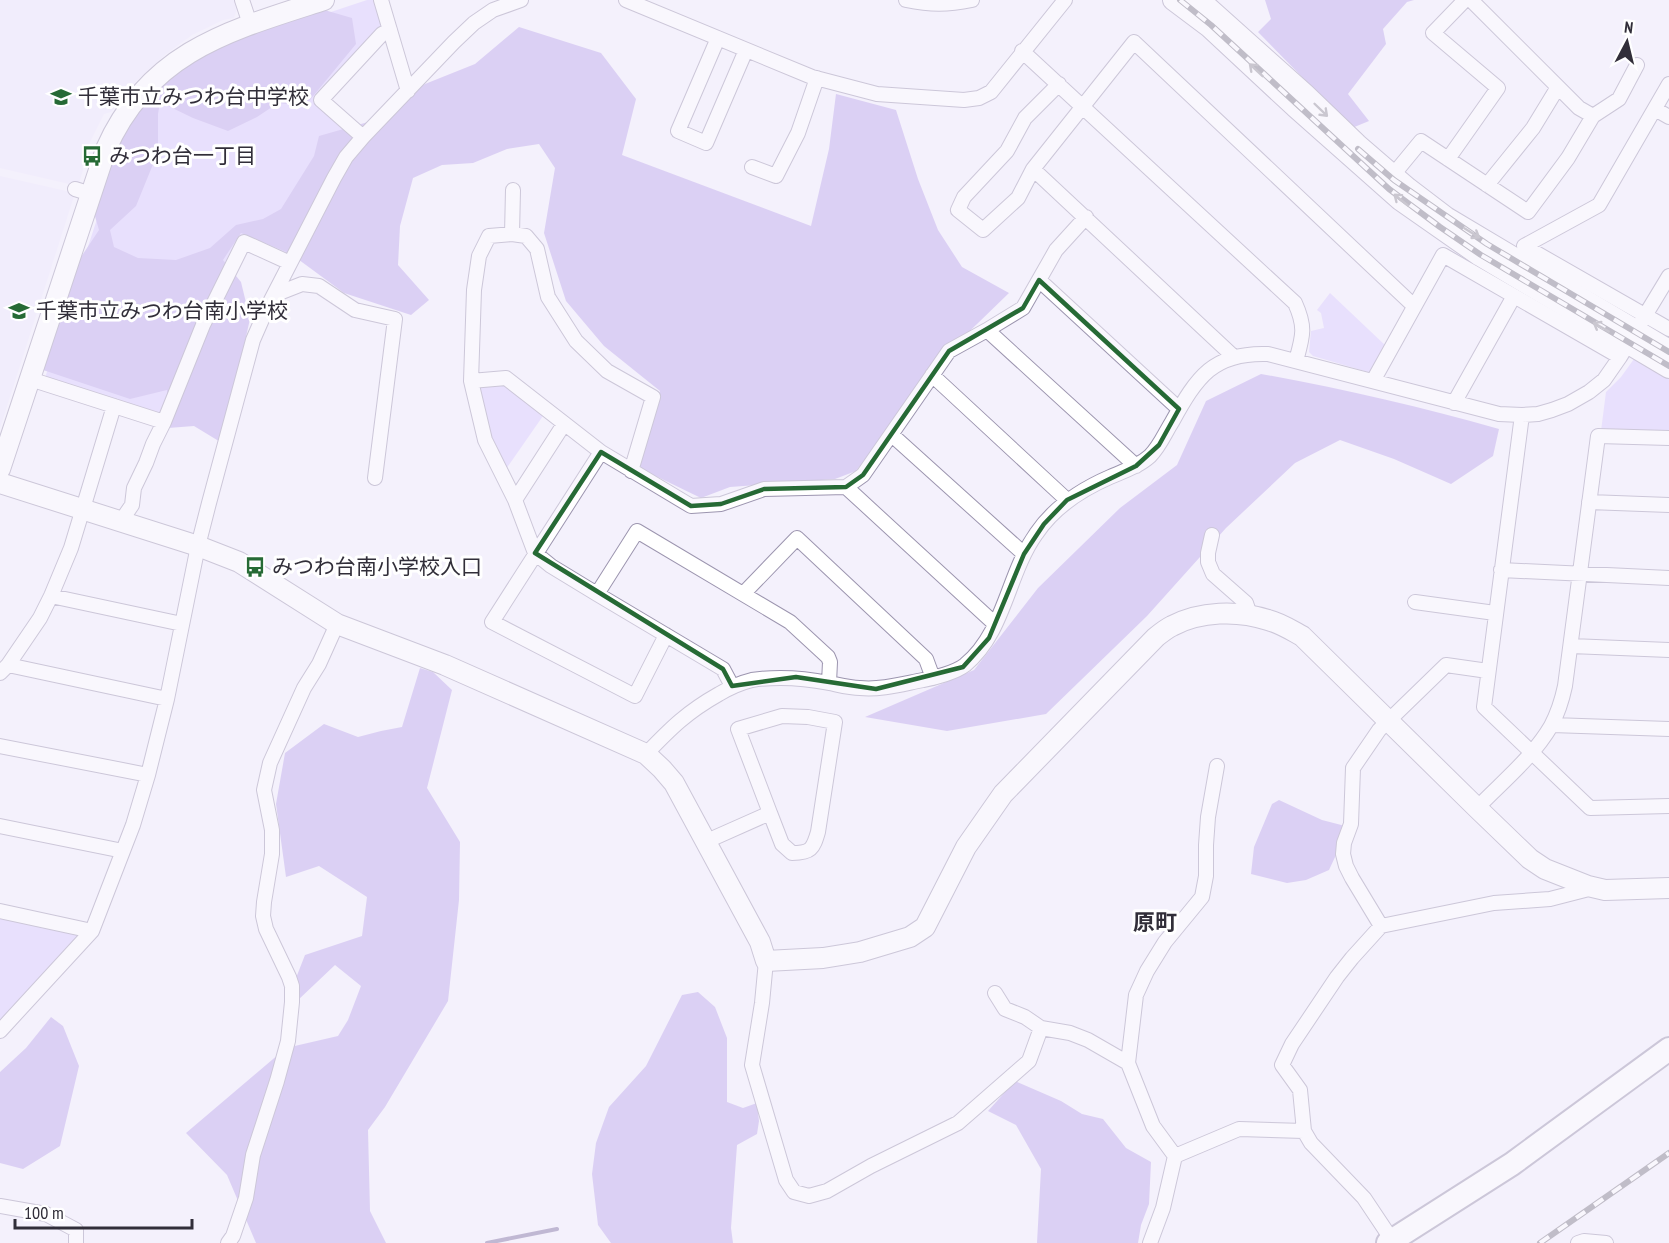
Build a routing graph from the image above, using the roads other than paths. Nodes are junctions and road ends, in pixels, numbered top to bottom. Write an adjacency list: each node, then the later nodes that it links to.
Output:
1 (242, 0): 15 (street)
2 (324, 0): 15 (street)
3 (381, 0): 16 (street)
4 (521, 0): 25 (street)
5 (626, 0): 14 (street)
6 (660, 0): 14 (street)
7 (906, 0): 8 (street)
8 (972, 0)
9 (1173, 0): 47 (street, one-way to 9)
10 (1200, 0): 34 (street, one-way to 34)
11 (1465, 0): 31 (street)
12 (1471, 0): 24 (street)
13 (1057, 3): 19 (street)
14 (665, 16): 17 (street)
15 (249, 24): 53 (street)
16 (390, 30): 25 (street); 30 (street)
17 (718, 38): 18 (street); 18 (street)
18 (746, 50): 21 (street)
19 (1022, 51): 21 (street); 22 (street)
20 (1637, 64): 28 (street)
21 (817, 78): 32 (street)
22 (1059, 84): 26 (street); 33 (street)
23 (1669, 84): 27 (street)
24 (1558, 87): 28 (street); 35 (street)
25 (408, 91): 30 (street)
26 (1083, 106): 33 (street); 44 (street); 50 (street)
27 (1655, 109): 29 (street); 47 (street)
28 (1593, 116): 35 (street)
29 (1669, 117)
30 (363, 137): 39 (street)
31 (1448, 159): 34 (street); 35 (street)
32 (752, 167)
33 (1033, 169): 37 (street)
34 (1394, 175): 47 (street, one-way to 47)
35 (1487, 184)
36 (513, 190): 38 (street)
37 (1086, 217): 41 (street); 49 (street)
38 (512, 234): 54 (street); 67 (street)
39 (290, 263): 42 (street); 60 (street)
40 (1669, 276): 47 (street)
41 (1040, 280): 46 (street); 58 (street)
42 (274, 296): 68 (street); 78 (street)
43 (1514, 296): 44 (street); 47 (street); 56 (street)
44 (1414, 306): 55 (street)
45 (1669, 329): 47 (street)
46 (987, 330): 52 (street); 65 (street)
47 (1633, 337): 48 (street); 51 (street); 59 (street)
48 (1669, 350)
49 (1233, 356): 50 (street); 58 (street)
50 (1296, 361): 55 (street)
51 (1669, 368)
52 (932, 375): 62 (street); 72 (street)
53 (30, 379): 57 (street); 66 (street)
54 (471, 381): 61 (street); 71 (street)
55 (1373, 381): 56 (street)
56 (1454, 403): 59 (street)
57 (114, 406): 60 (street); 75 (street)
58 (1179, 409): 65 (street)
59 (1522, 416): 81 (street)
60 (164, 422): 76 (street)
61 (564, 424): 64 (street); 71 (street)
62 (892, 435): 70 (street); 80 (street)
63 (1669, 438): 73 (street)
64 (601, 452): 67 (street); 79 (street)
65 (1136, 466): 72 (street)
66 (0, 469)
67 (632, 471): 70 (street)
68 (375, 478)
69 (0, 483): 75 (street)
70 (846, 487): 92 (street)
71 (515, 500): 79 (street)
72 (1067, 500): 80 (street)
73 (1589, 502): 74 (street); 82 (street)
74 (1669, 506)
75 (82, 508): 76 (street); 86 (street)
76 (121, 521): 78 (street)
77 (1212, 535): 89 (street)
78 (198, 546): 90 (street); 91 (street)
79 (535, 553): 84 (street); 93 (street)
80 (1024, 554): 92 (street)
81 (1502, 570): 82 (street); 88 (street)
82 (1580, 574): 83 (street); 94 (street)
83 (1669, 578)
84 (597, 594): 85 (street); 93 (street)
85 (742, 594): 98 (street); 99 (street)
86 (51, 596): 90 (street); 96 (street)
87 (1415, 602): 88 (street)
88 (1496, 613): 97 (street)
89 (1250, 615): 102 (street); 121 (street)
90 (182, 624): 101 (street)
91 (337, 624): 107 (street); 132 (street)
92 (995, 624): 98 (street)
93 (666, 635): 100 (street)
94 (1571, 646): 95 (street); 103 (street)
95 (1669, 650)
96 (4, 669): 101 (street)
97 (1488, 671): 102 (street); 106 (street)
98 (933, 678): 99 (street)
99 (829, 682): 100 (street)
100 (732, 686): 107 (street)
101 (167, 699): 109 (street)
102 (1388, 722): 111 (street); 119 (street)
103 (1552, 725): 104 (street); 106 (street)
104 (1669, 729)
105 (0, 746): 109 (street)
106 (1531, 753): 110 (street); 111 (street)
107 (646, 754): 114 (street)
108 (1217, 766): 126 (street)
109 (148, 775): 115 (street)
110 (1669, 806)
111 (1477, 808): 116 (street)
112 (770, 813): 112 (street); 114 (street)
113 (0, 826): 115 (street)
114 (707, 841): 121 (street)
115 (123, 851): 120 (street)
116 (1588, 886): 117 (street); 119 (street)
117 (1669, 888)
118 (0, 911): 120 (street)
119 (1381, 926): 127 (street)
120 (92, 931): 124 (street)
121 (766, 962): 123 (street)
122 (995, 993): 123 (street)
123 (1041, 1028): 126 (street)
124 (0, 1031)
125 (1669, 1048): 130 (main road)
126 (1128, 1064): 128 (street)
127 (1304, 1131): 128 (street); 130 (street)
128 (1175, 1156): 133 (street)
129 (0, 1206): 131 (street)
130 (1390, 1241)
131 (76, 1243)
132 (228, 1243)
133 (1150, 1243)
134 (1578, 1243): 135 (street)
135 (1606, 1243)

